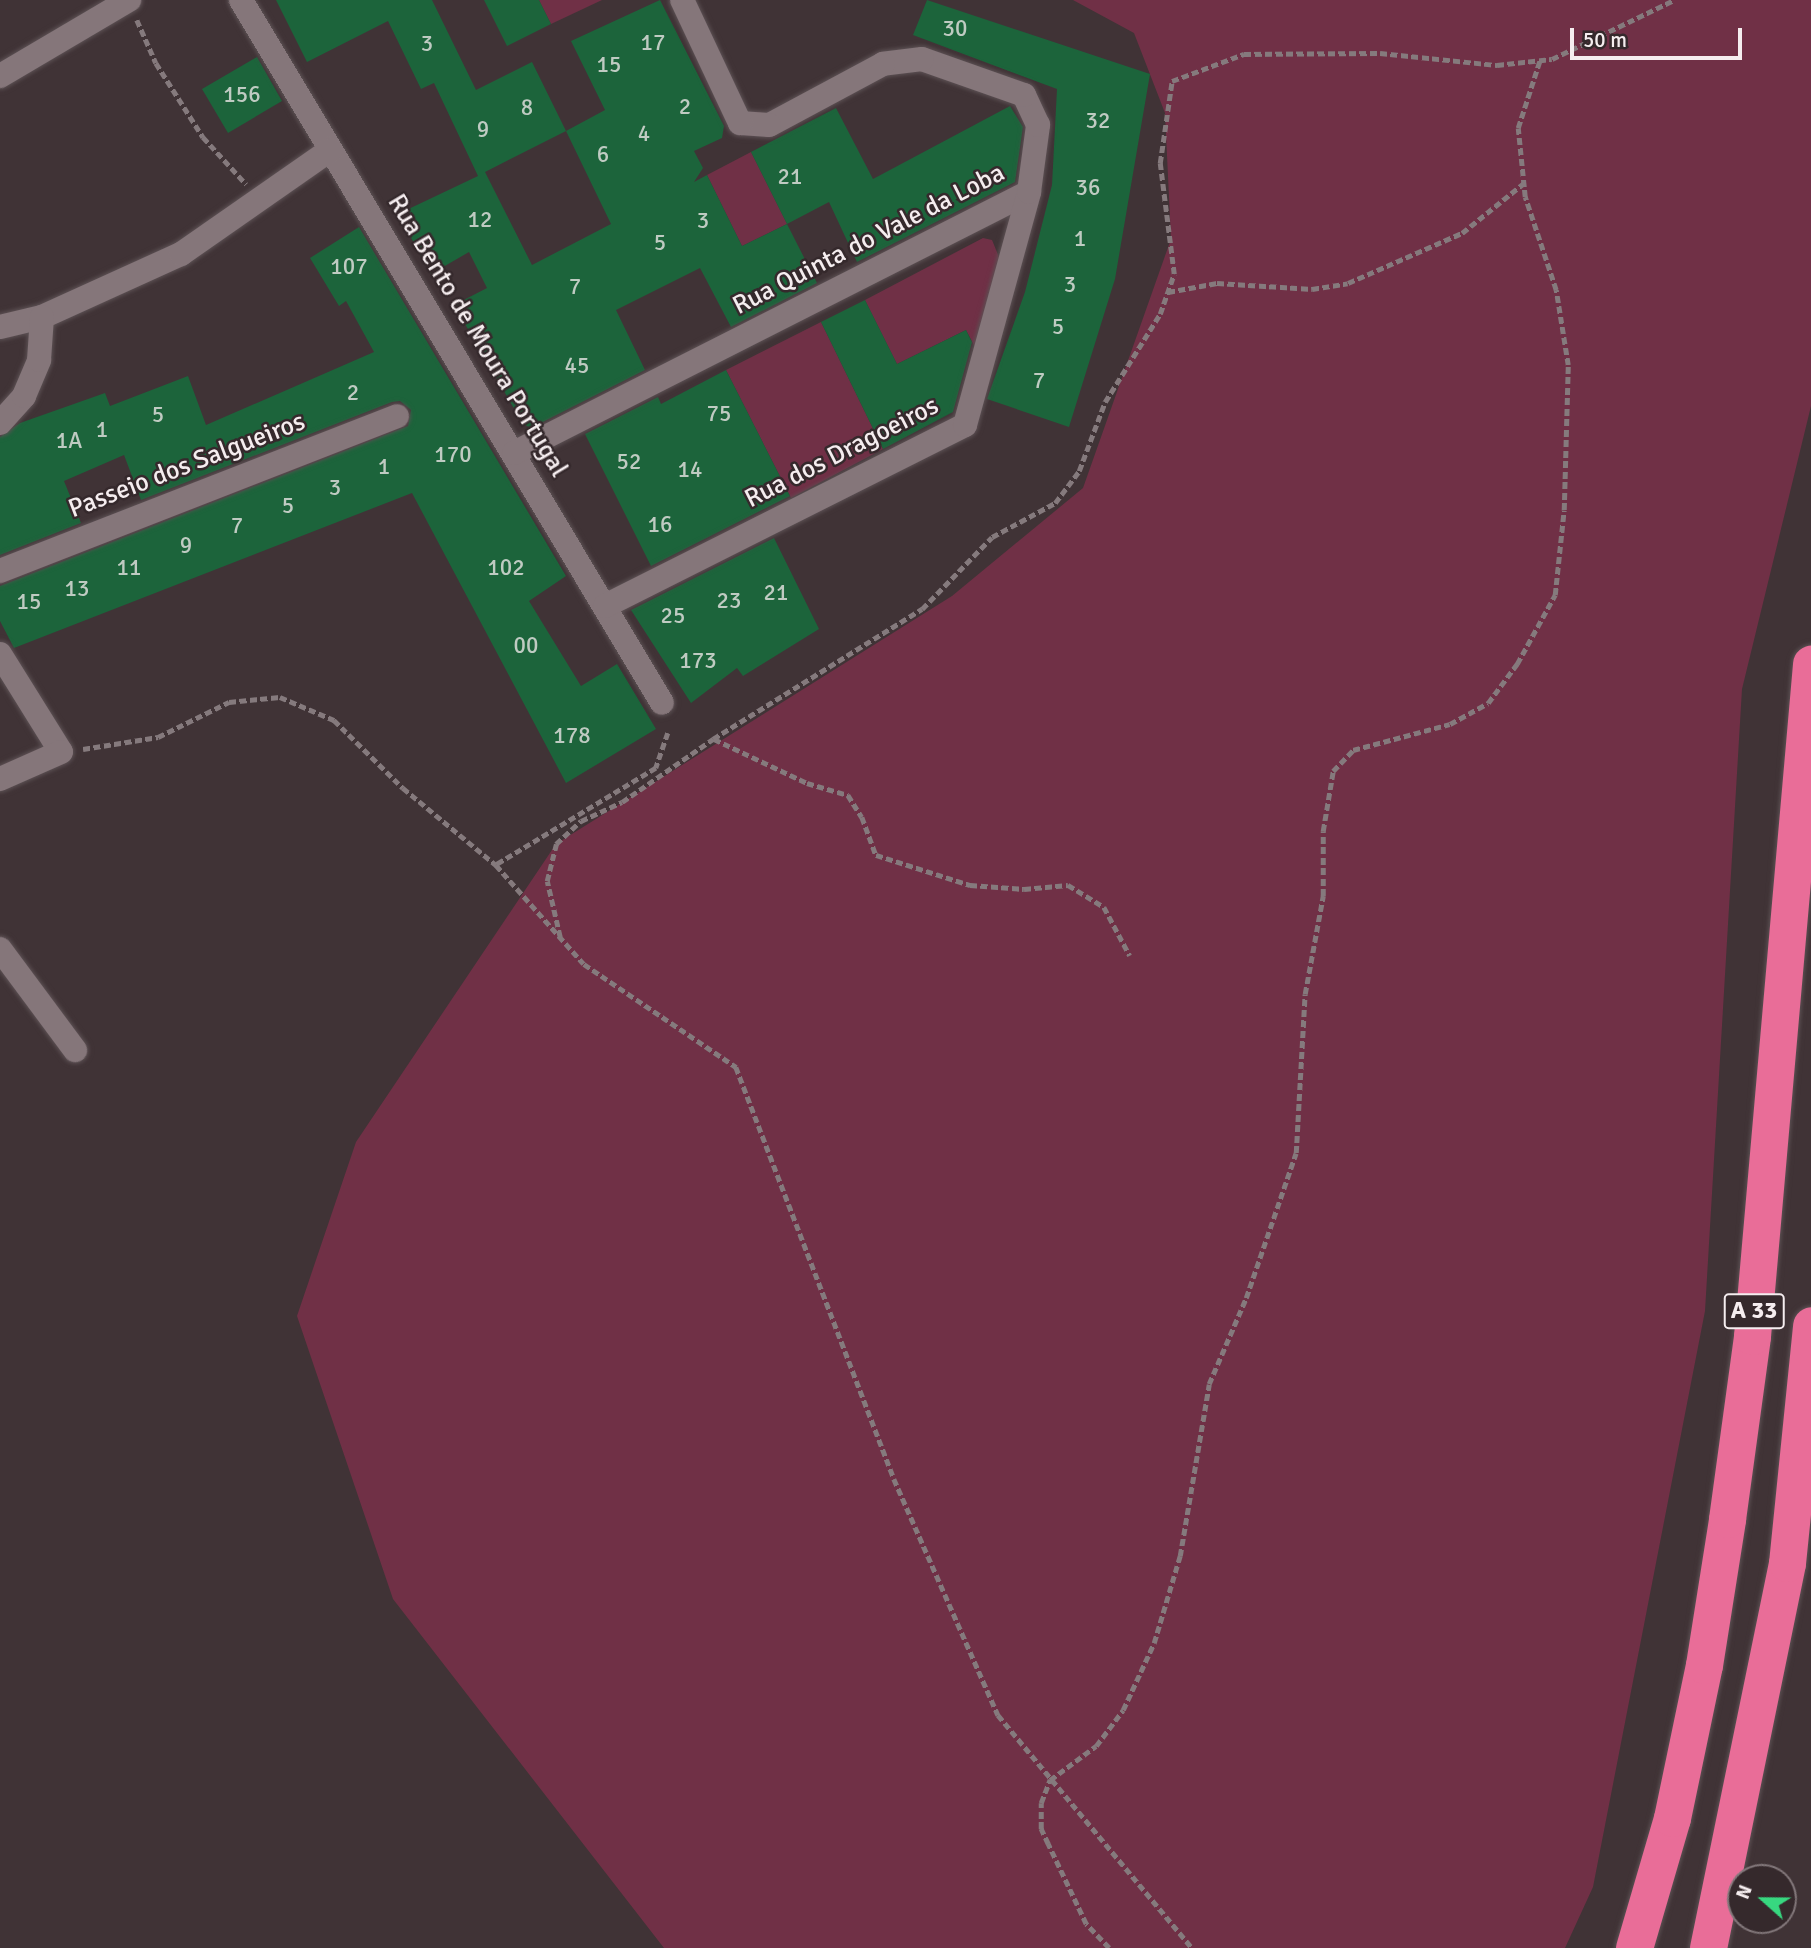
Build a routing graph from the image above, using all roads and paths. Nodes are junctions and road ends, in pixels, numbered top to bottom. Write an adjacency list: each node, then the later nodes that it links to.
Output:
1 (129, 0): 6 (street); 10 (path)
2 (242, 0): 7 (street, Rua Bento de Moura Portugal)
3 (682, 0): 9 (street, Rua Quinta do Vale da Loba)
4 (1674, 0): 5 (path)
5 (1540, 60): 8 (path); 11 (path)
6 (0, 76)
7 (330, 150): 10 (street); 16 (street, Rua Bento de Moura Portugal)
8 (1524, 183): 11 (path); 32 (path)
9 (1029, 192): 16 (street, Rua Quinta do Vale da Loba); 18 (street, Rua dos Dragoeiros)
10 (260, 199): 12 (street)
11 (1168, 293): 23 (path)
12 (42, 317): 13 (street); 15 (street)
13 (0, 327)
14 (397, 416): 17 (street, Passeio dos Salgueiros)
15 (0, 423)
16 (514, 453): 18 (street, Rua Bento de Moura Portugal)
17 (0, 571)
18 (605, 606): 21 (street, Rua Bento de Moura Portugal)
19 (0, 654): 24 (street)
20 (1811, 664): 36 (highway, A 33)
21 (662, 703)
22 (668, 733): 26 (path)
23 (713, 739): 27 (path); 29 (path)
24 (61, 752): 25 (street); 26 (path)
25 (0, 779)
26 (496, 865): 27 (path)
27 (560, 937): 32 (path)
28 (0, 949): 30 (street)
29 (1130, 956)
30 (75, 1049)
31 (1811, 1325): 33 (highway, A 33)
32 (1050, 1780): 34 (path); 35 (path)
33 (1728, 1842): 37 (highway, A 33); 38 (highway)
34 (1109, 1948)
35 (1192, 1948)
36 (1634, 1948)
37 (1693, 1948)
38 (1708, 1948)

